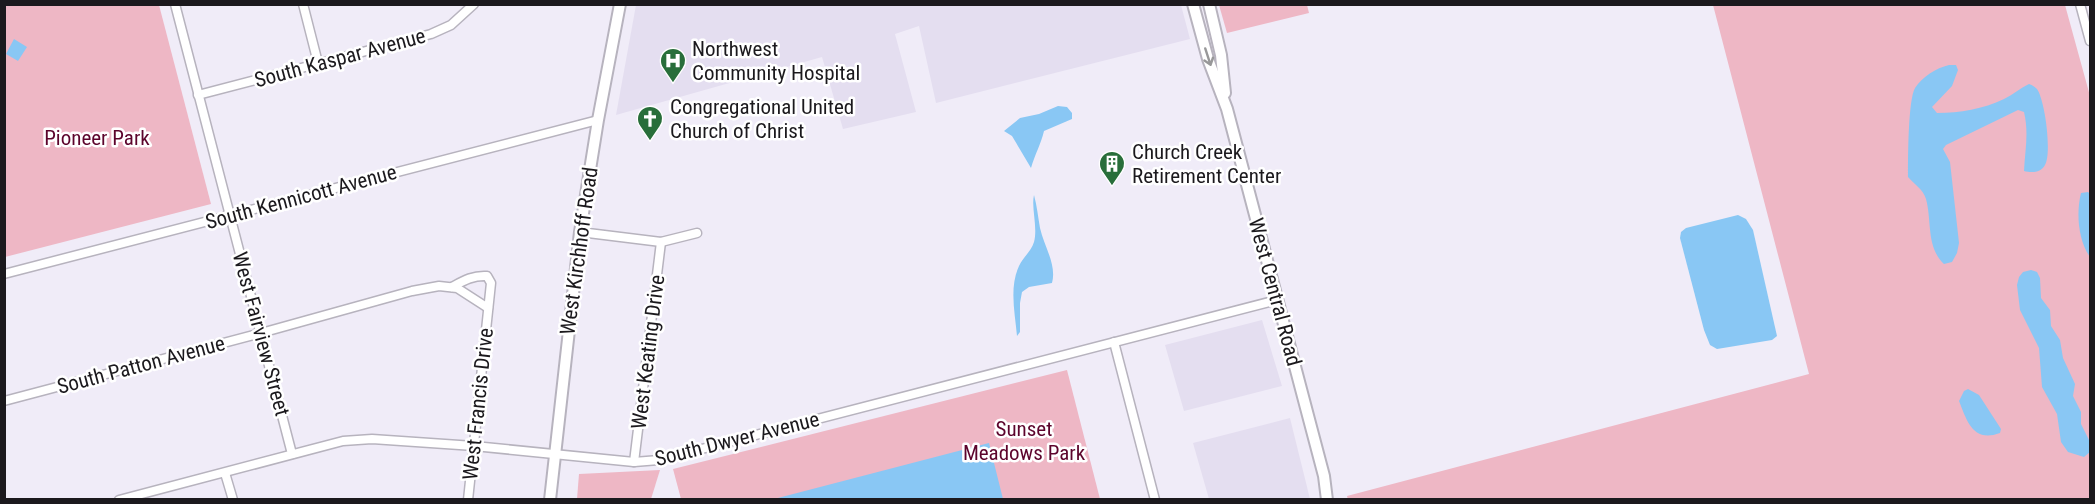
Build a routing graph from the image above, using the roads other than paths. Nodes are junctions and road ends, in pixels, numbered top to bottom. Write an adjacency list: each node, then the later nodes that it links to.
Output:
1 (175, 4): 10 (street, West Fairview Street)
2 (303, 4): 9 (street)
3 (474, 4): 9 (street, South Kaspar Avenue)
4 (620, 4): 12 (main road, West Kirchhoff Road)
5 (1193, 4): 11 (main road, West Central Road, one-way to 11)
6 (1209, 4): 11 (main road, West Central Road)
7 (2080, 4): 8 (street)
8 (2091, 41)
9 (318, 63): 10 (street, South Kaspar Avenue)
10 (198, 96): 13 (street, West Fairview Street)
11 (1227, 109): 19 (main road, West Central Road)
12 (597, 120): 13 (street, South Kennicott Avenue); 14 (main road, West Kirchhoff Road)
13 (230, 215): 17 (street, South Kennicott Avenue); 21 (street, West Fairview Street)
14 (580, 232): 16 (street); 26 (main road, West Kirchhoff Road)
15 (697, 233): 16 (street)
16 (661, 242): 27 (street, West Keating Drive)
17 (4, 274)
18 (452, 287): 20 (street); 20 (street, South Patton Avenue); 21 (street, South Patton Avenue)
19 (1276, 300): 22 (street, South Dwyer Avenue); 29 (main road, West Central Road)
20 (488, 308): 24 (street, West Francis Drive)
21 (261, 333): 23 (street, South Patton Avenue); 25 (street, West Fairview Street)
22 (1114, 342): 27 (street, South Dwyer Avenue); 34 (street)
23 (4, 401)
24 (474, 446): 25 (street, South Dwyer Avenue); 26 (street, South Dwyer Avenue); 32 (street, West Francis Drive)
25 (292, 454): 28 (street, South Dwyer Avenue)
26 (554, 455): 27 (street, South Dwyer Avenue); 33 (main road, West Kirchhoff Road)
27 (634, 462)
28 (225, 472): 30 (street, South Dwyer Avenue); 31 (street)
29 (1324, 476): 35 (main road, West Central Road); 36 (main road, West Central Road)
30 (119, 500)
31 (233, 500)
32 (468, 500)
33 (550, 500)
34 (1155, 500)
35 (1327, 500)
36 (1333, 500)

